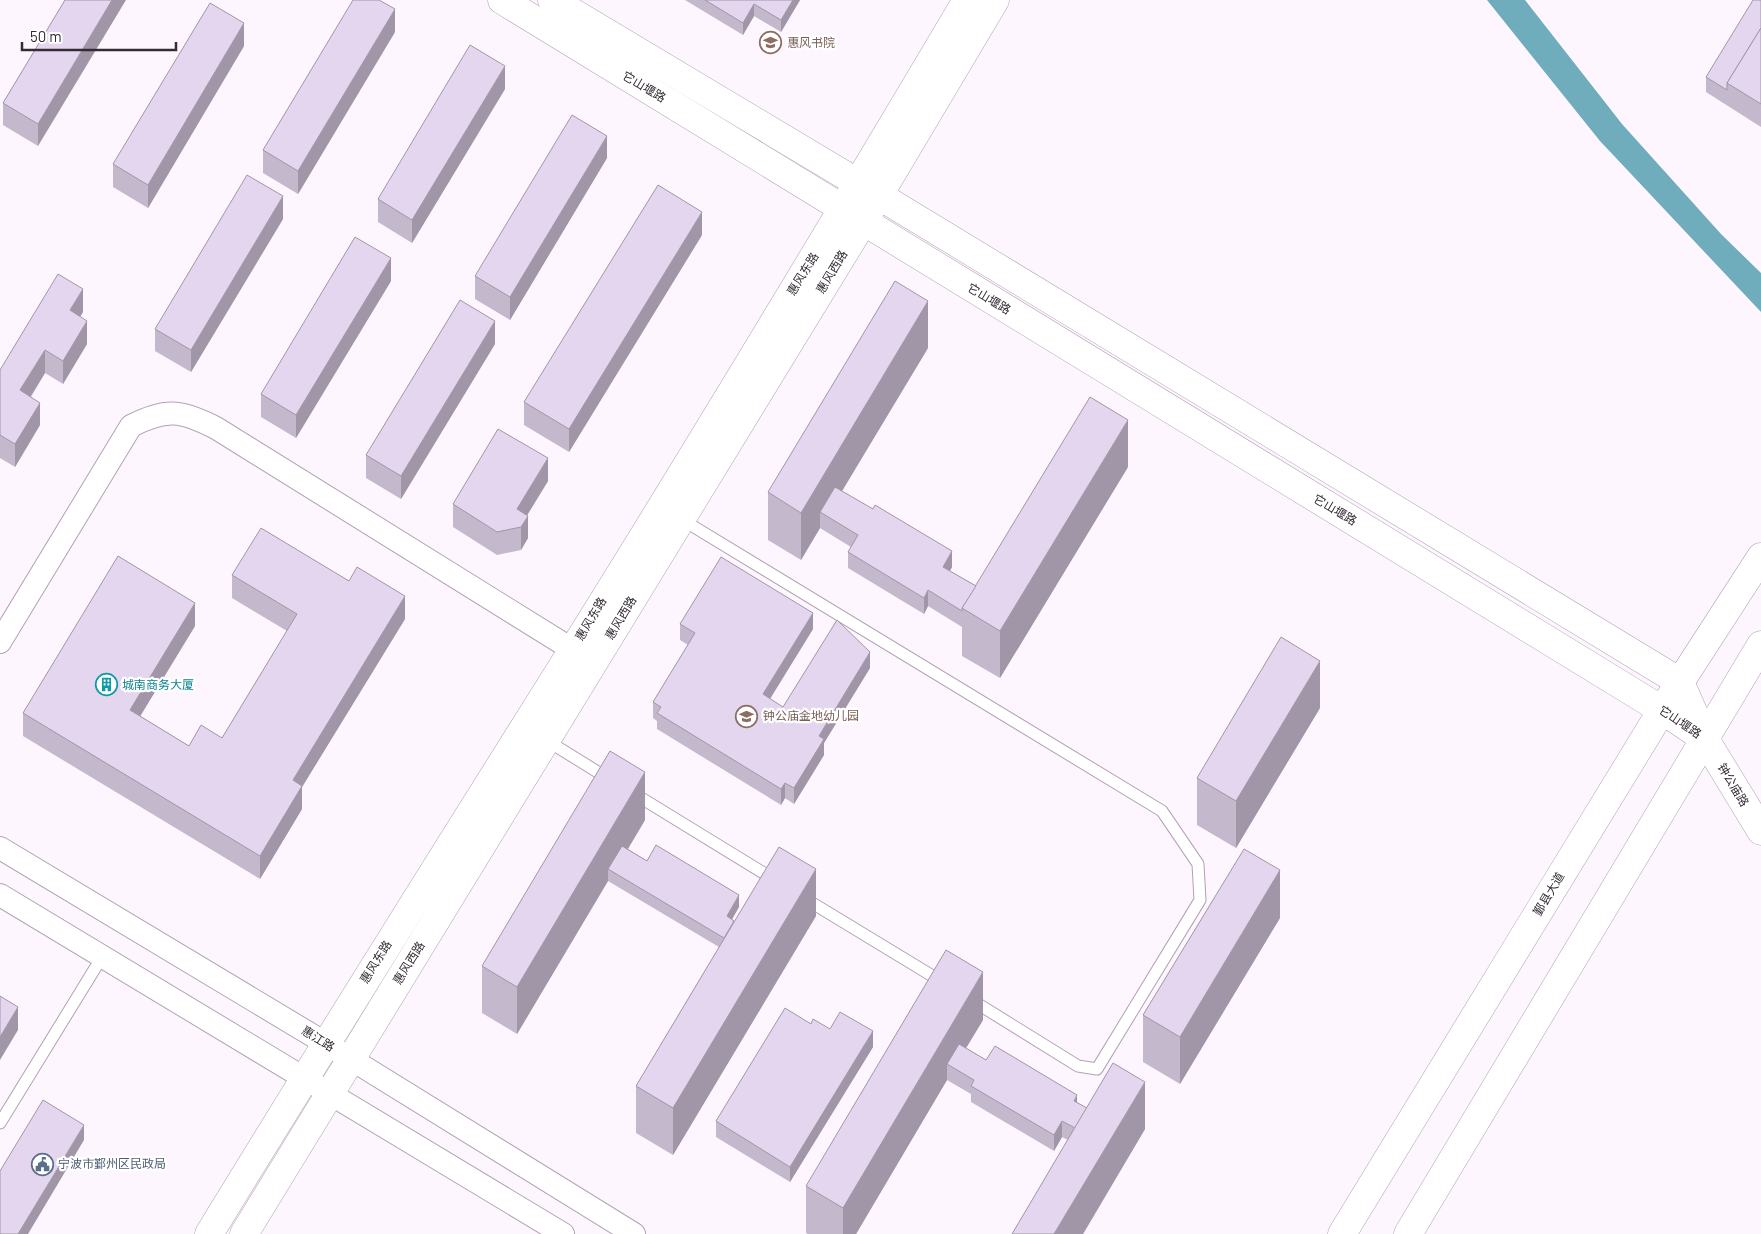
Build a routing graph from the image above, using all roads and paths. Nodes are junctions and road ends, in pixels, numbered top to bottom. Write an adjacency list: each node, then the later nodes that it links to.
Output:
1 (502, 0): 6 (street, 它山堰路)
2 (552, 0): 5 (street)
3 (967, 0): 5 (street, 惠风东路)
4 (995, 0): 5 (street)
5 (868, 189): 6 (street, 惠风东路); 12 (street)
6 (853, 215): 7 (street, 惠风东路); 13 (street, 它山堰路)
7 (671, 512): 11 (street, 惠风西路); 14 (lane)
8 (1761, 557): 12 (street, 鄞县大道)
9 (0, 642): 11 (street)
10 (1761, 645): 15 (street)
11 (583, 656): 14 (street, 惠风西路)
12 (1680, 682): 13 (street, 鄞县大道); 15 (street, 它山堰路)
13 (1662, 710): 15 (street, 它山堰路); 29 (street, 鄞县大道)
14 (535, 734): 20 (street, 惠风东路); 21 (street, 惠风西路)
15 (1705, 739): 16 (street, 钟公庙路); 30 (street)
16 (1761, 830)
17 (0, 848): 20 (street, 惠江路)
18 (0, 895): 19 (street)
19 (102, 956): 22 (street); 24 (lane)
20 (325, 1043): 21 (street, 惠江路); 22 (street, 惠风东路)
21 (350, 1060): 23 (street, 惠风西路); 28 (street, 惠江路)
22 (305, 1077): 23 (street); 25 (street, 惠风东路)
23 (329, 1092): 26 (street, 惠风西路); 27 (street)
24 (0, 1124)
25 (209, 1234)
26 (244, 1234)
27 (563, 1234)
28 (634, 1234)
29 (1342, 1234)
30 (1408, 1234)

